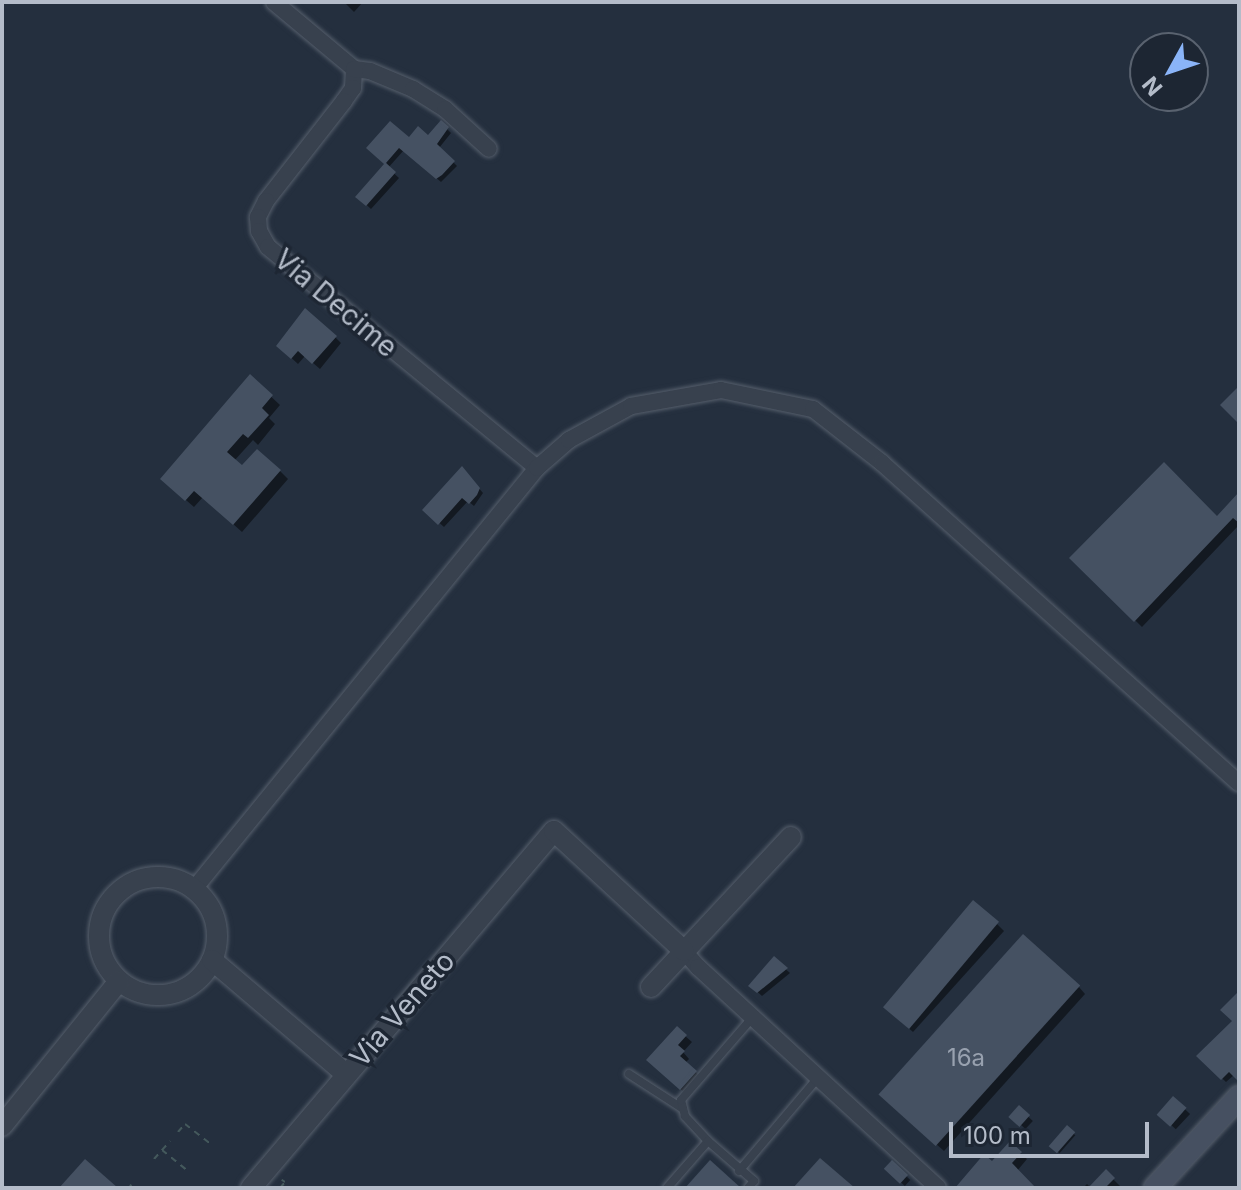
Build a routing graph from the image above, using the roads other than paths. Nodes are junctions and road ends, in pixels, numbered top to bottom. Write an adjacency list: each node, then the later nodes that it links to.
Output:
1 (274, 2): 2 (street)
2 (354, 69): 3 (street); 4 (street, Via Decime)
3 (489, 149)
4 (537, 468): 5 (street); 7 (street)
5 (1239, 783)
6 (791, 837): 8 (street)
7 (194, 889): 9 (street); 10 (street)
8 (683, 950): 11 (street); 12 (street); 13 (street, Via Veneto)
9 (212, 960): 10 (street); 13 (street)
10 (119, 981): 18 (street)
11 (651, 987)
12 (752, 1018): 15 (street); 17 (lane)
13 (346, 1074): 21 (street, Via Veneto)
14 (629, 1074): 17 (lane)
15 (819, 1078): 20 (lane); 24 (street)
16 (1239, 1097): 25 (main road)
17 (684, 1109): 19 (lane)
18 (2, 1126)
19 (708, 1141): 20 (lane); 22 (lane)
20 (739, 1171): 23 (lane)
21 (251, 1188)
22 (667, 1188)
23 (748, 1188)
24 (938, 1188)
25 (1155, 1188)

